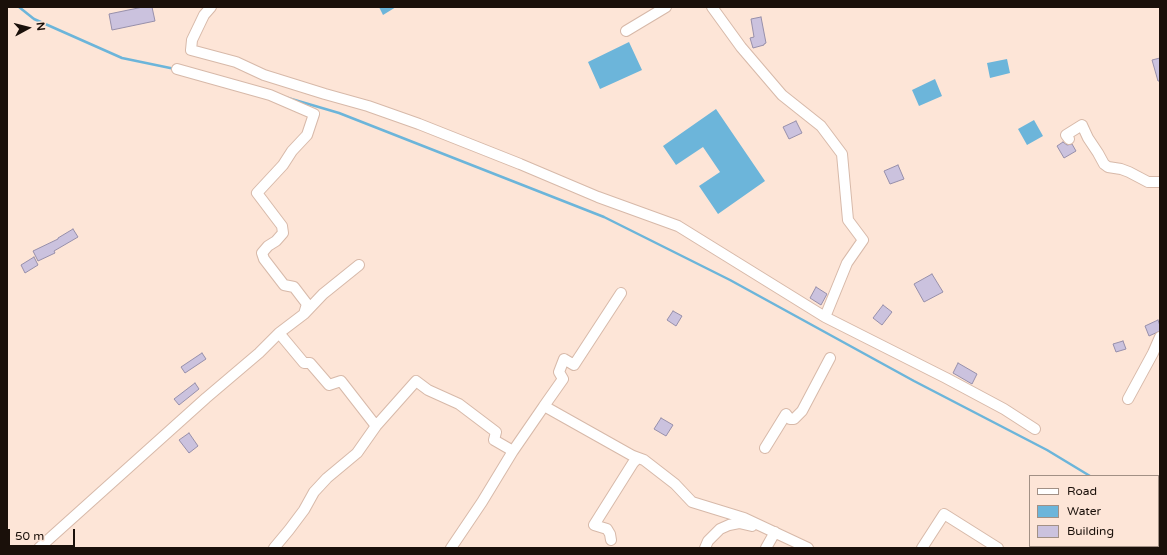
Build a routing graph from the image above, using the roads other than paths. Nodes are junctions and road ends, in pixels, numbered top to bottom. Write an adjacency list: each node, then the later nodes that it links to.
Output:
1 (211, 7): 11 (street)
2 (666, 7): 4 (street)
3 (712, 7): 11 (street)
4 (626, 32)
5 (177, 69): 10 (street)
6 (1069, 139): 7 (street)
7 (1160, 182)
8 (359, 265): 10 (street)
9 (621, 293): 16 (street)
10 (304, 314): 12 (street)
11 (825, 317): 18 (street)
12 (279, 333): 17 (street); 26 (street)
13 (1160, 337): 15 (street)
14 (830, 358): 19 (street)
15 (1128, 399)
16 (544, 406): 20 (street); 21 (street)
17 (376, 426): 20 (street); 27 (street)
18 (1035, 430)
19 (765, 448)
20 (512, 452): 28 (street)
21 (638, 458): 22 (street); 25 (street)
22 (757, 524): 24 (street); 29 (street)
23 (58, 531): 26 (street)
24 (775, 532): 30 (street); 31 (street)
25 (611, 540)
26 (39, 548)
27 (274, 548)
28 (451, 548)
29 (705, 548)
30 (766, 548)
31 (808, 548)
32 (922, 548): 33 (street)
33 (998, 548)

